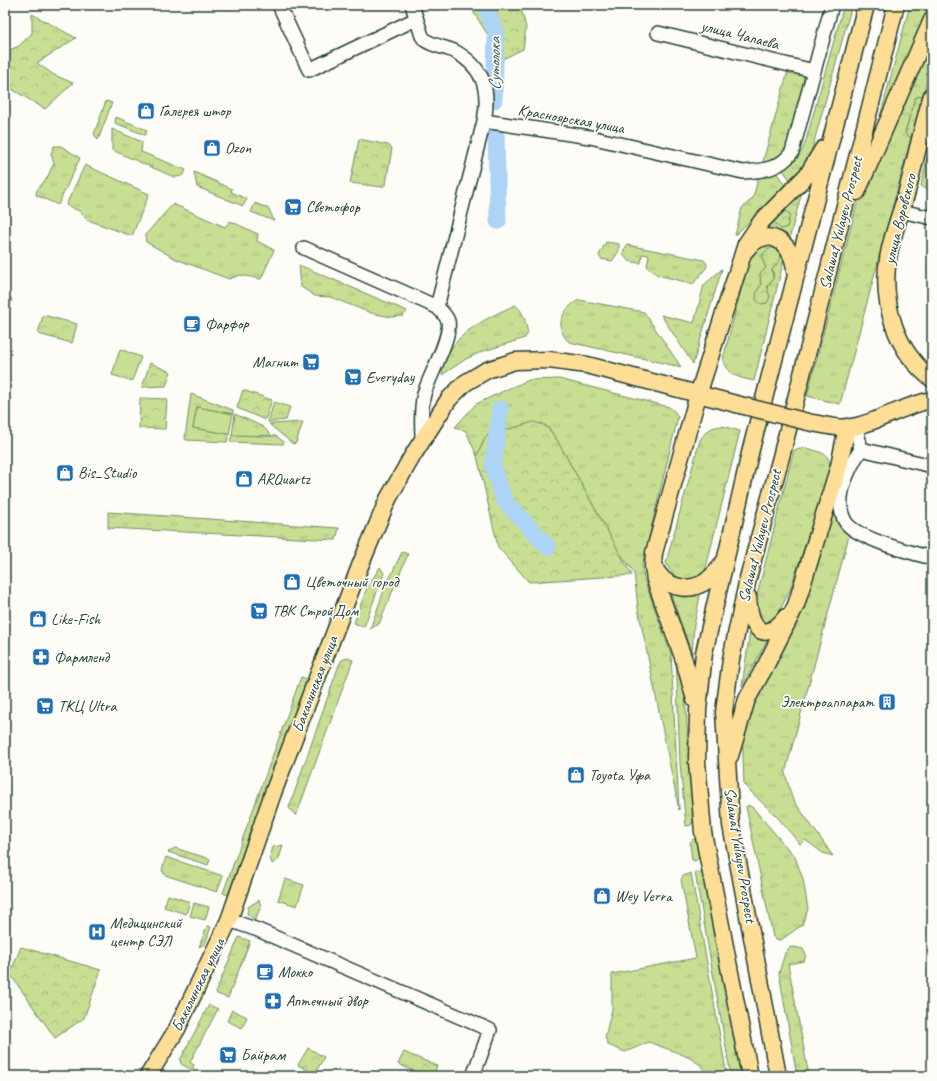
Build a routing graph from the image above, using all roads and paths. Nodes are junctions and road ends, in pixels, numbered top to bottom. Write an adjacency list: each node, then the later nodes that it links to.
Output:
1 (279, 5): 6 (street)
2 (412, 5): 6 (street)
3 (832, 5): 9 (street, Красноярская улица)
4 (866, 5): 12 (main road, Salawat Yulayev Prospect)
5 (896, 5): 16 (main road, Salawat Yulayev Prospect)
6 (416, 19): 11 (street)
7 (932, 20): 16 (main road)
8 (658, 33): 9 (street, улица Чапаева)
9 (814, 71): 11 (street, Красноярская улица)
10 (932, 95): 13 (main road, улица Воровского)
11 (484, 121): 19 (street)
12 (836, 121): 17 (main road); 18 (main road, Salawat Yulayev Prospect)
13 (901, 211): 14 (street); 20 (main road, улица Воровского)
14 (932, 218)
15 (304, 248): 19 (street)
16 (832, 255): 30 (main road, Salawat Yulayev Prospect)
17 (742, 256): 18 (main road); 21 (main road)
18 (796, 277): 29 (main road, Salawat Yulayev Prospect)
19 (437, 307): 24 (street)
20 (932, 379)
21 (698, 395): 23 (main road, Бакалинская улица, bridge); 24 (main road, Бакалинская улица); 28 (main road)
22 (932, 400): 23 (main road)
23 (852, 427): 25 (street); 31 (main road)
24 (422, 440): 34 (main road, Бакалинская улица)
25 (861, 449): 26 (street); 27 (street)
26 (932, 466)
27 (932, 558)
28 (653, 560): 29 (main road); 32 (main road)
29 (724, 561): 32 (main road, Salawat Yulayev Prospect)
30 (748, 578): 31 (main road); 33 (main road, Salawat Yulayev Prospect)
31 (796, 604): 33 (main road)
32 (698, 710): 37 (main road, Salawat Yulayev Prospect)
33 (727, 769): 38 (main road, Salawat Yulayev Prospect)
34 (229, 920): 35 (main road, Бакалинская улица); 36 (street)
35 (148, 1076)
36 (473, 1076)
37 (750, 1076)
38 (778, 1076)

